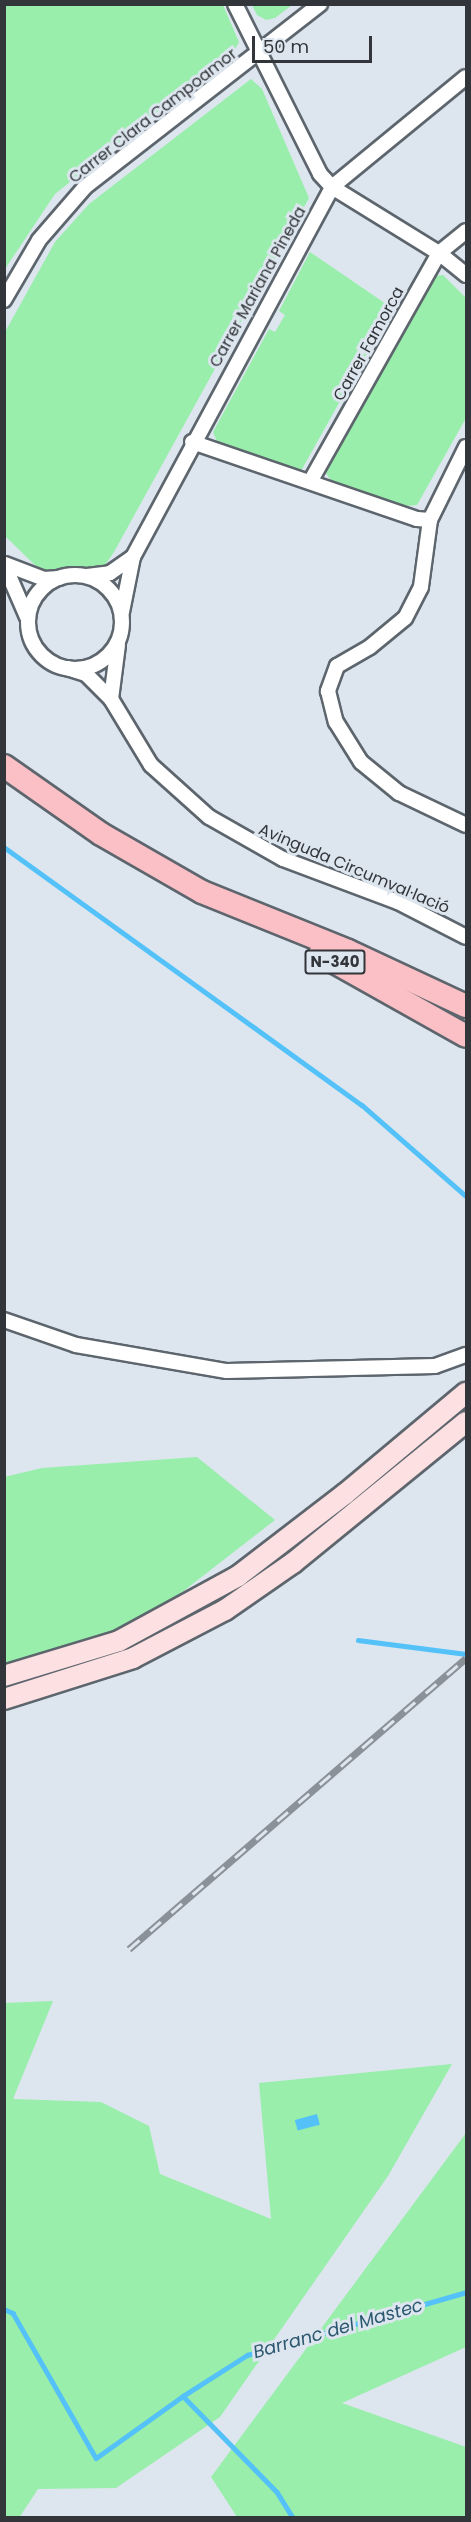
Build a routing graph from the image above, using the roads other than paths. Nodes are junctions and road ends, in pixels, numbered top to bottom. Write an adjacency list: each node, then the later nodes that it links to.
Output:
1 (234, 4): 3 (street)
2 (320, 4): 3 (street, Carrer Clara Campoamor)
3 (257, 56): 5 (street); 9 (street, Carrer Clara Campoamor)
4 (466, 77): 5 (street, Carrer Mariana Pineda)
5 (332, 187): 7 (street); 10 (street, Carrer Mariana Pineda)
6 (466, 231): 7 (street, Carrer Famorca)
7 (439, 254): 8 (street); 12 (street, Carrer Famorca)
8 (466, 275)
9 (4, 300)
10 (192, 442): 12 (street); 14 (street, Carrer Mariana Pineda)
11 (466, 447): 13 (street)
12 (310, 482): 13 (street)
13 (430, 520): 23 (street)
14 (133, 557): 15 (street); 17 (street, Carrer Mariana Pineda)
15 (81, 576): 16 (street); 17 (street)
16 (61, 578): 18 (street); 18 (street)
17 (122, 620): 19 (street)
18 (28, 624): 20 (street)
19 (119, 640): 20 (street); 21 (street)
20 (67, 668): 21 (street, Avinguda Circumval·lació)
21 (111, 699): 25 (street, Avinguda Circumval·lació)
22 (4, 766): 24 (main road, N-340)
23 (466, 825)
24 (202, 892): 26 (main road, N-340); 27 (main road, N-340)
25 (466, 937)
26 (466, 1006)
27 (466, 1036)
28 (4, 1320): 29 (street)
29 (466, 1355)
30 (466, 1393): 32 (main road)
31 (466, 1422): 33 (main road)
32 (4, 1676)
33 (4, 1699)

